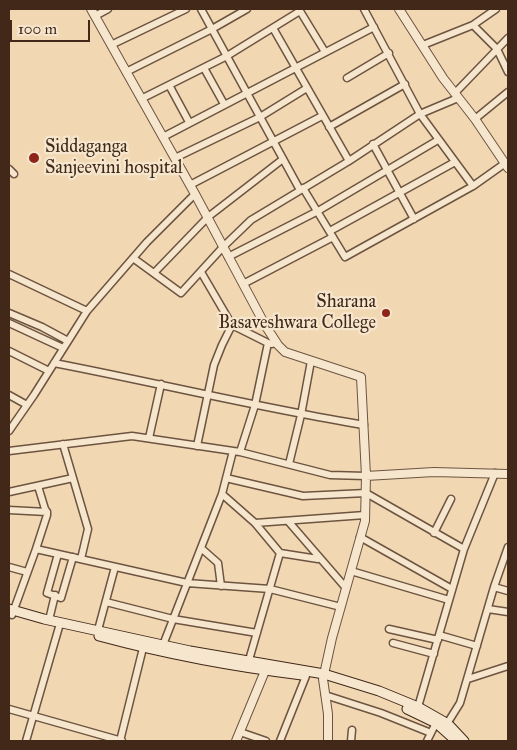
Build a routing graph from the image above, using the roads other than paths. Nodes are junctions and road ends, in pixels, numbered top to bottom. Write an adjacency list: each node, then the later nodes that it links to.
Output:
1 (108, 9): 9 (street)
2 (186, 9): 15 (street)
3 (201, 9): 13 (street)
4 (247, 9): 13 (street)
5 (364, 9): 11 (street)
6 (399, 9): 16 (street)
7 (496, 9): 10 (street)
8 (303, 10): 12 (street); 18 (street)
9 (93, 12): 15 (street)
10 (473, 25): 16 (street); 17 (street)
11 (374, 26): 18 (street); 19 (street)
12 (273, 28): 20 (street); 22 (street)
13 (212, 29): 20 (street); 23 (street)
14 (508, 38): 17 (street)
15 (111, 44): 23 (street)
16 (422, 45): 31 (street)
17 (498, 49): 24 (street); 31 (street)
18 (325, 52): 22 (street)
19 (389, 53): 25 (street); 26 (street)
20 (227, 56): 21 (street); 30 (street)
21 (204, 68): 27 (street); 33 (street)
22 (295, 68): 28 (street); 30 (street)
23 (126, 72): 32 (street)
24 (508, 72)
25 (347, 78)
26 (405, 84): 34 (street); 39 (street)
27 (169, 85): 32 (street); 38 (street)
28 (307, 88): 35 (street); 36 (street)
29 (508, 92): 37 (street)
30 (248, 93): 33 (street); 36 (street)
31 (457, 96): 34 (street); 37 (street)
32 (141, 99): 40 (street)
33 (224, 104): 38 (street)
34 (420, 114): 41 (street); 43 (street)
35 (322, 116): 39 (street); 42 (street)
36 (260, 117): 42 (street); 44 (street)
37 (475, 119): 48 (street)
38 (189, 122): 40 (street)
39 (329, 126): 46 (street)
40 (163, 137): 44 (street)
41 (438, 140): 47 (street); 50 (street)
42 (274, 141): 45 (street); 52 (street)
43 (373, 144): 46 (street); 50 (street)
44 (175, 158): 52 (street)
45 (283, 159): 54 (street); 58 (street)
46 (349, 161): 54 (street)
47 (455, 162): 53 (street); 55 (street)
48 (506, 166): 53 (street)
49 (9, 169): 51 (street)
50 (387, 170): 55 (street); 57 (street)
51 (14, 174)
52 (190, 185): 56 (street)
53 (473, 186): 59 (street)
54 (302, 189): 57 (street); 61 (street)
55 (399, 193): 59 (street); 60 (street)
56 (196, 194): 58 (street); 63 (street)
57 (318, 211): 60 (street); 62 (street)
58 (208, 217): 61 (street); 65 (street)
59 (414, 219): 60 (street)
60 (331, 234): 67 (street)
61 (223, 247): 62 (street); 64 (street)
62 (228, 256): 67 (street)
63 (133, 258): 65 (street); 68 (street)
64 (201, 272): 65 (street); 71 (street)
65 (154, 273)
66 (9, 274): 68 (street)
67 (243, 284): 74 (street)
68 (87, 311): 72 (street)
69 (9, 313): 72 (street)
70 (9, 323): 75 (street)
71 (232, 325): 73 (street); 82 (street)
72 (68, 341): 75 (street)
73 (268, 344): 74 (street); 84 (street)
74 (278, 345): 77 (street)
75 (63, 348): 78 (street)
76 (9, 351): 79 (street)
77 (311, 362): 85 (street); 86 (street)
78 (54, 363): 79 (street); 80 (street)
79 (49, 371): 83 (street)
80 (161, 384): 82 (street); 88 (street)
81 (9, 395): 83 (street)
82 (207, 395): 84 (street); 90 (street)
83 (27, 405): 87 (street)
84 (255, 405): 85 (street); 93 (street)
85 (301, 415): 86 (street); 94 (street)
86 (364, 425): 97 (street)
87 (9, 431)
88 (149, 438): 89 (street); 90 (street)
89 (63, 444): 91 (street); 98 (street)
90 (197, 446): 92 (street)
91 (9, 450)
92 (232, 451): 93 (street); 99 (street)
93 (240, 452): 94 (street)
94 (289, 464): 97 (street)
95 (495, 473): 96 (street); 97 (street); 115 (street)
96 (508, 474)
97 (366, 476): 102 (street)
98 (73, 478): 100 (street); 119 (street)
99 (226, 478): 102 (street); 103 (street)
100 (38, 486): 101 (street); 106 (street)
101 (9, 492)
102 (366, 493): 107 (street); 110 (street)
103 (222, 494): 109 (street); 113 (street)
104 (451, 499): 110 (street)
105 (10, 512): 106 (street)
106 (47, 512): 114 (street)
107 (365, 515): 108 (street); 111 (street)
108 (288, 521): 109 (street); 120 (street)
109 (255, 523): 116 (street)
110 (434, 533): 115 (street)
111 (360, 536): 123 (street); 130 (street)
112 (508, 547): 127 (street)
113 (201, 548): 125 (street); 126 (street)
114 (36, 549): 117 (street); 124 (street)
115 (464, 549): 130 (street)
116 (280, 553): 120 (street); 129 (street)
117 (58, 554): 118 (street); 132 (street)
118 (73, 557): 119 (street); 132 (street)
119 (81, 559): 122 (street)
120 (318, 559): 128 (street)
121 (9, 567): 124 (street)
122 (115, 567): 125 (street); 134 (street)
123 (351, 571): 128 (street); 133 (street)
124 (27, 572): 137 (street)
125 (187, 583): 126 (street); 139 (street)
126 (221, 586): 129 (street)
127 (494, 587): 131 (street); 136 (street)
128 (346, 588): 135 (street)
129 (270, 589): 135 (street); 144 (street)
130 (452, 589): 133 (street)
131 (508, 591)
132 (55, 596): 140 (street)
133 (449, 600): 145 (street)
134 (106, 602): 139 (street); 143 (street)
135 (341, 607): 155 (street)
136 (488, 609): 138 (street); 148 (street)
137 (11, 612): 140 (main road); 141 (main road)
138 (508, 612)
139 (173, 618): 144 (street); 147 (street)
140 (49, 620): 141 (main road)
141 (59, 625): 143 (main road); 149 (main road); 160 (street)
142 (389, 629): 145 (street)
143 (98, 630): 147 (main road)
144 (257, 633): 151 (street)
145 (438, 637): 148 (street); 150 (street)
146 (393, 643): 150 (street)
147 (163, 645): 151 (main road)
148 (477, 646): 156 (street)
149 (143, 648): 153 (main road); 166 (street)
150 (434, 654): 158 (street)
151 (249, 660): 155 (main road)
152 (508, 666): 156 (street)
153 (265, 671): 154 (main road); 163 (street)
154 (306, 676): 155 (main road); 169 (street)
155 (323, 677): 157 (street); 158 (main road); 161 (main road)
156 (468, 679): 161 (street)
157 (325, 695): 164 (street); 170 (street)
158 (418, 706): 161 (main road)
159 (9, 709): 160 (street)
160 (35, 716): 165 (street); 166 (street)
161 (442, 726): 164 (street); 173 (main road); 174 (main road)
162 (352, 730): 171 (street)
163 (240, 732): 167 (street); 168 (street)
164 (431, 733): 172 (street)
165 (26, 741)
166 (121, 741)
167 (236, 741)
168 (266, 741)
169 (280, 741)
170 (328, 741)
171 (351, 741)
172 (427, 741)
173 (456, 741)
174 (464, 741)

